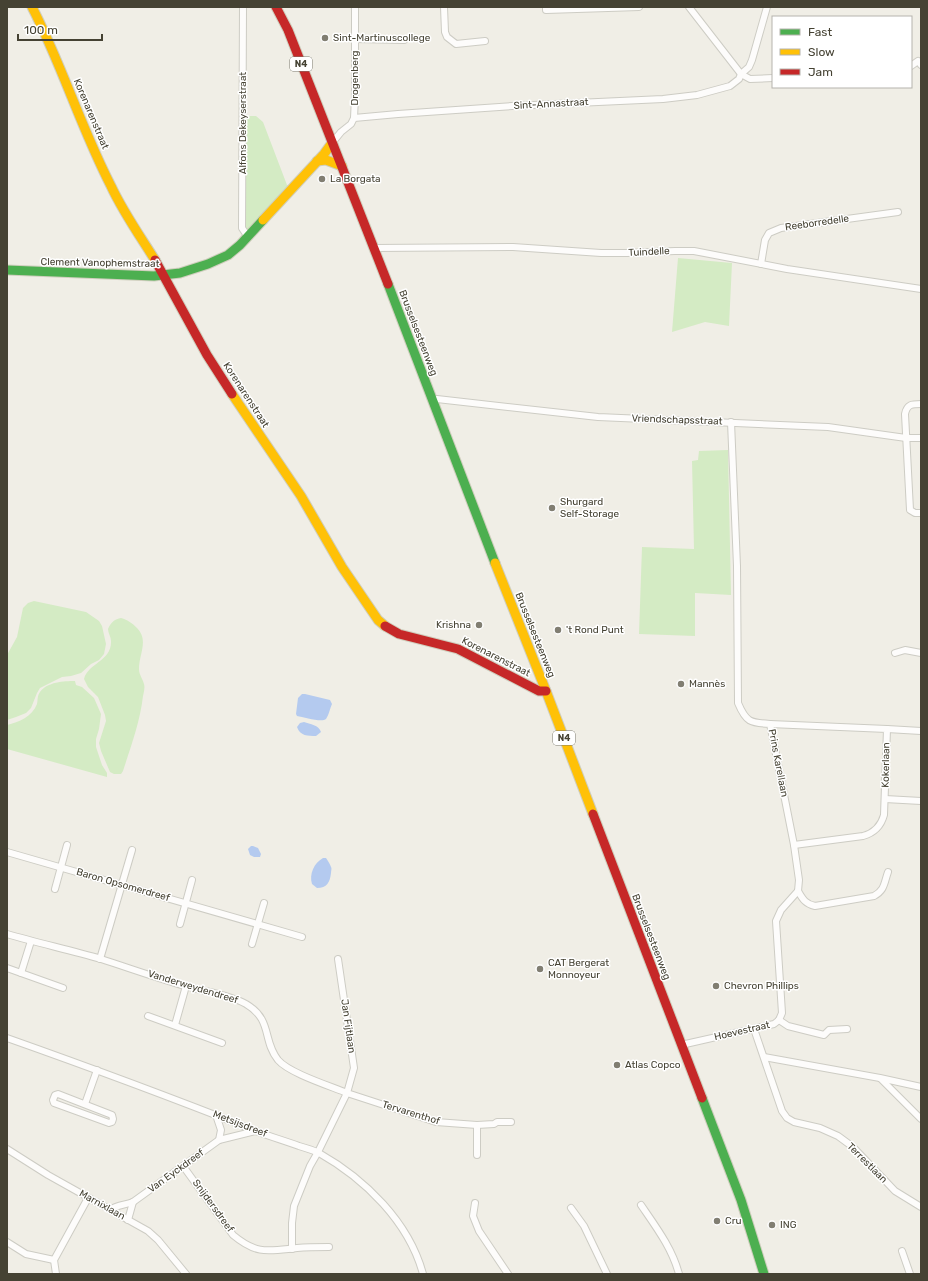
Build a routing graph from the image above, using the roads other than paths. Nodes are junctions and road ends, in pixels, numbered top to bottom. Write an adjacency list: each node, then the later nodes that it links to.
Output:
1 (32, 7): 24 (main road, Korenarenstraat)
2 (244, 7): 20 (street, Alfons Dekeyserstraat)
3 (276, 7): 16 (main road, Brusselsesteenweg / N4)
4 (355, 7): 10 (street, Drogenberg)
5 (444, 7): 12 (street)
6 (546, 7): 7 (street)
7 (639, 7)
8 (689, 7): 13 (street)
9 (767, 7): 13 (street, Sint-Annastraat)
10 (355, 39): 11 (street, Drogenberg); 15 (street, Drogenberg)
11 (404, 40)
12 (485, 41)
13 (741, 74): 14 (street); 15 (street, Sint-Annastraat)
14 (772, 78)
15 (354, 118): 16 (street)
16 (332, 143): 17 (main road, Clement Vanophemstraat); 18 (main road, Brusselsesteenweg / N4)
17 (317, 161): 18 (main road); 20 (main road, Clement Vanophemstraat)
18 (342, 166): 21 (main road, Brusselsesteenweg / N4)
19 (898, 212): 22 (street, Reeborredelle)
20 (248, 237): 24 (main road, Clement Vanophemstraat)
21 (373, 248): 22 (street, Tuindelle); 26 (main road, Brusselsesteenweg / N4)
22 (761, 264): 25 (street, Tuindelle)
23 (7, 270): 24 (main road, Clement Vanophemstraat)
24 (164, 275): 34 (main road, Korenarenstraat)
25 (921, 289)
26 (432, 401): 28 (street, Vriendschapsstraat); 34 (main road, Brusselsesteenweg / N4)
27 (921, 404): 29 (street)
28 (731, 422): 29 (street, Vriendschapsstraat); 35 (street, Prins Karellaan)
29 (906, 438): 30 (street, Vriendschapsstraat); 31 (street)
30 (921, 438)
31 (921, 513)
32 (921, 652): 33 (street)
33 (894, 653)
34 (546, 691): 71 (main road, Brusselsesteenweg / N4)
35 (770, 724): 36 (street, Kokerlaan); 40 (street, Prins Karellaan)
36 (887, 729): 37 (street); 38 (street, Kokerlaan)
37 (921, 730)
38 (885, 799): 39 (street); 40 (street, Kokerlaan)
39 (921, 801)
40 (794, 845): 49 (street, Prins Karellaan)
41 (67, 846): 44 (street)
42 (132, 850): 47 (street)
43 (7, 852): 44 (street, Baron Opsomerdreef)
44 (61, 868): 47 (street, Baron Opsomerdreef); 48 (street)
45 (888, 872): 49 (street)
46 (192, 880): 50 (street)
47 (122, 885): 50 (street, Baron Opsomerdreef); 58 (street)
48 (55, 889)
49 (798, 891): 65 (street)
50 (186, 903): 52 (street); 53 (street, Baron Opsomerdreef)
51 (264, 903): 53 (street)
52 (180, 924)
53 (258, 924): 55 (street, Baron Opsomerdreef); 57 (street)
54 (7, 934): 56 (street, Vanderweydendreef)
55 (302, 936)
56 (31, 941): 58 (street, Vanderweydendreef); 61 (street)
57 (252, 944)
58 (100, 959): 62 (street, Vanderweydendreef)
59 (338, 959): 76 (street, Jan Fijtlaan)
60 (7, 968): 61 (street)
61 (21, 972): 63 (street)
62 (186, 986): 66 (street); 76 (street, Vanderweydendreef)
63 (63, 988)
64 (148, 1016): 66 (street)
65 (779, 1020): 67 (street, Hoevestraat); 68 (street, Hoevestraat)
66 (175, 1025): 70 (street)
67 (754, 1029): 71 (street, Hoevestraat); 72 (street, Terrestlaan)
68 (846, 1029)
69 (7, 1038): 73 (street, Metsijsdreef)
70 (222, 1043)
71 (681, 1044): 107 (main road, Brusselsesteenweg / N4)
72 (764, 1057): 74 (street); 92 (street, Terrestlaan)
73 (97, 1070): 77 (street); 78 (street, Metsijsdreef)
74 (880, 1078): 75 (street); 79 (street)
75 (921, 1087)
76 (347, 1092): 81 (street, Tervarenthof); 85 (street)
77 (85, 1104): 77 (street)
78 (216, 1115): 82 (street, Metsijsdreef); 83 (street)
79 (921, 1119)
80 (511, 1122): 81 (street, Tervarenthof)
81 (477, 1125): 86 (street)
82 (256, 1131): 83 (street, Van Eyckdreef); 85 (street, Metsijsdreef)
83 (218, 1140): 87 (street, Van Eyckdreef)
84 (7, 1149): 88 (street, Marnixlaan)
85 (318, 1152): 98 (street); 103 (street, Metsijsdreef)
86 (477, 1155)
87 (183, 1166): 89 (street, Van Eyckdreef); 98 (street, Snijdersdreef)
88 (88, 1198): 94 (street, Marnixlaan); 100 (street)
89 (133, 1202): 94 (street, Van Eyckdreef); 95 (street)
90 (475, 1203): 104 (street)
91 (641, 1204): 106 (street)
92 (921, 1207)
93 (571, 1208): 105 (street)
94 (110, 1209): 95 (street, Marnixlaan)
95 (128, 1220): 102 (street, Marnixlaan)
96 (7, 1242): 100 (street)
97 (329, 1247): 98 (street, Snijdersdreef)
98 (292, 1249)
99 (902, 1251): 108 (street)
100 (54, 1260): 101 (street)
101 (56, 1274)
102 (186, 1274)
103 (423, 1274)
104 (508, 1274)
105 (607, 1274)
106 (679, 1274)
107 (764, 1274)
108 (910, 1274)

